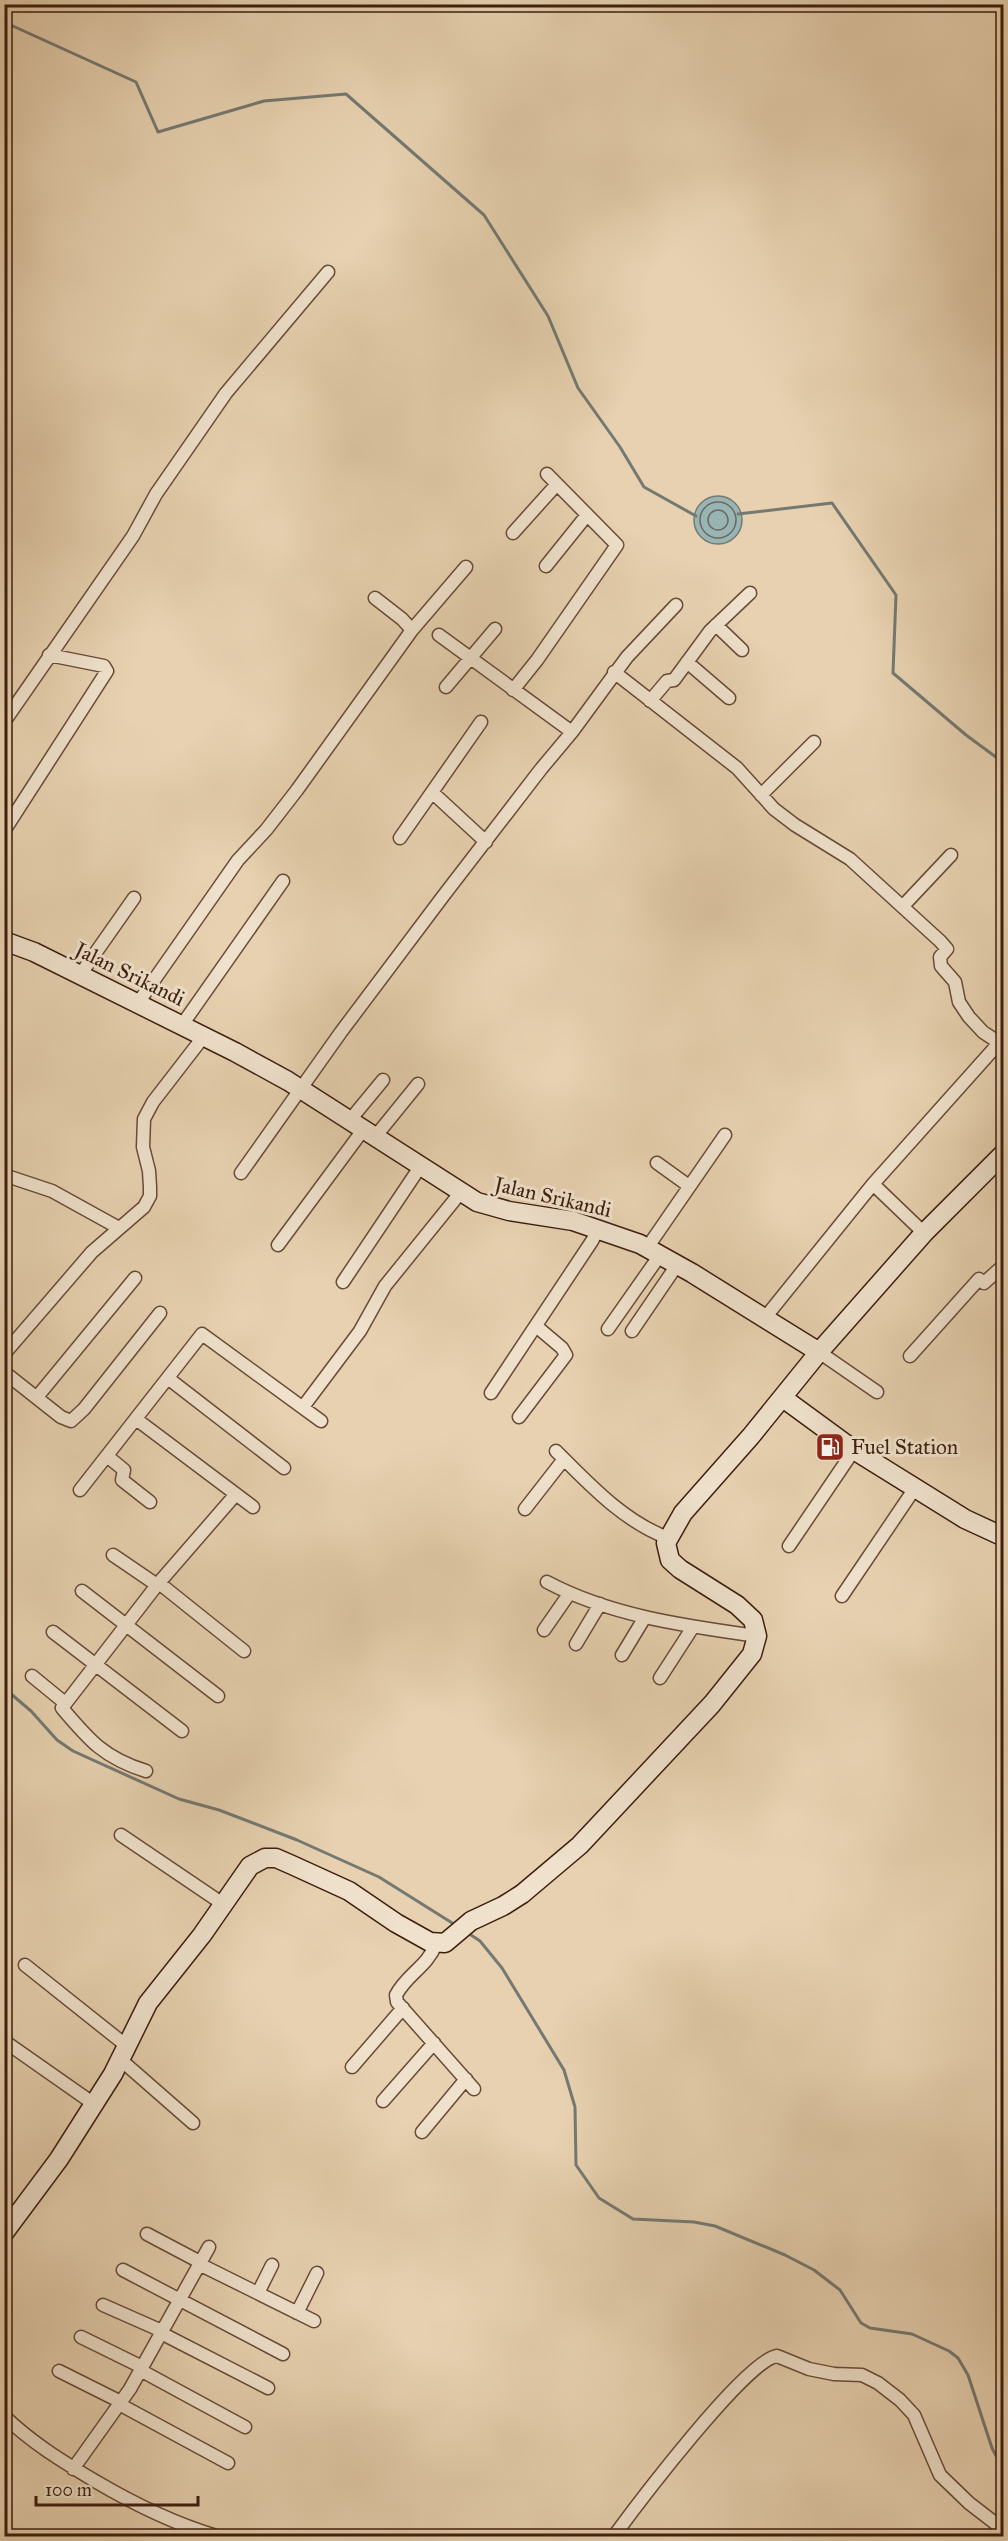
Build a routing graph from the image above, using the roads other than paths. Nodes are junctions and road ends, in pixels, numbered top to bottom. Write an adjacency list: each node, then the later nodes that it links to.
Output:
1 (328, 272): 16 (street)
2 (547, 474): 3 (street)
3 (556, 484): 4 (street); 5 (street)
4 (587, 515): 6 (street); 21 (street)
5 (513, 533)
6 (546, 566)
7 (466, 567): 13 (street)
8 (750, 593): 11 (street)
9 (375, 598): 13 (street)
10 (676, 605): 19 (street)
11 (716, 625): 15 (street); 18 (street)
12 (495, 629): 17 (street)
13 (412, 630): 39 (street)
14 (439, 635): 17 (street)
15 (742, 650)
16 (49, 655): 24 (street); 30 (street)
17 (469, 658): 20 (street); 21 (street)
18 (687, 662): 22 (street); 23 (street)
19 (621, 665): 23 (street); 26 (street)
20 (446, 687)
21 (513, 690): 26 (street)
22 (729, 698)
23 (650, 700): 29 (street)
24 (4, 722)
25 (481, 722): 28 (street)
26 (572, 732): 32 (street)
27 (814, 742): 29 (street)
28 (433, 793): 31 (street); 32 (street)
29 (761, 795): 36 (street)
30 (4, 831)
31 (400, 838)
32 (486, 842): 45 (street)
33 (951, 855): 36 (street)
34 (283, 881): 40 (street)
35 (134, 898): 38 (street)
36 (903, 906): 42 (street)
37 (4, 941): 38 (street, Jalan Srikandi)
38 (80, 975): 39 (street, Jalan Srikandi)
39 (138, 1003): 40 (street, Jalan Srikandi)
40 (182, 1025): 41 (street, Jalan Srikandi)
41 (204, 1036): 45 (street, Jalan Srikandi); 56 (street)
42 (1001, 1045): 53 (street)
43 (383, 1080): 46 (street)
44 (418, 1084): 46 (street)
45 (301, 1089): 46 (street, Jalan Srikandi); 51 (street)
46 (362, 1129): 50 (street, Jalan Srikandi); 59 (street)
47 (725, 1135): 54 (street)
48 (1002, 1157): 58 (street)
49 (657, 1163): 54 (street)
50 (420, 1167): 55 (street, Jalan Srikandi); 64 (street)
51 (241, 1173)
52 (4, 1175): 56 (street)
53 (873, 1184): 58 (street); 66 (street)
54 (689, 1186): 60 (street)
55 (460, 1192): 57 (street, Jalan Srikandi); 79 (street)
56 (118, 1228): 71 (street)
57 (599, 1228): 60 (street, Jalan Srikandi); 67 (street)
58 (924, 1233): 70 (street)
59 (279, 1245)
60 (653, 1251): 61 (street, Jalan Srikandi); 68 (street)
61 (677, 1265): 66 (street, Jalan Srikandi); 69 (street)
62 (1004, 1265): 72 (street)
63 (135, 1278): 77 (street)
64 (343, 1282)
65 (160, 1313): 77 (street)
66 (764, 1319): 70 (street, Jalan Srikandi)
67 (536, 1326): 76 (street); 80 (street)
68 (608, 1329)
69 (632, 1331)
70 (819, 1353): 75 (street); 78 (street)
71 (4, 1354)
72 (910, 1356)
73 (4, 1372): 77 (street)
74 (169, 1378): 79 (street); 81 (street); 85 (street)
75 (877, 1392)
76 (491, 1393)
77 (37, 1397)
78 (783, 1398): 83 (street); 93 (street)
79 (303, 1407): 82 (street)
80 (519, 1418)
81 (136, 1419): 84 (street); 88 (street)
82 (321, 1421)
83 (854, 1450): 86 (street); 94 (street)
84 (107, 1456): 87 (street); 89 (street)
85 (284, 1468)
86 (915, 1488): 92 (street); 100 (street)
87 (80, 1490)
88 (236, 1494): 90 (street); 97 (street)
89 (150, 1502)
90 (253, 1507)
91 (525, 1509): 93 (street)
92 (1004, 1537)
93 (668, 1538): 107 (street)
94 (789, 1546)
95 (113, 1555): 97 (street)
96 (547, 1582): 99 (street)
97 (158, 1584): 103 (street); 109 (street)
98 (82, 1591): 103 (street)
99 (569, 1594): 101 (street); 105 (street)
100 (842, 1596)
101 (600, 1604): 102 (street); 108 (street)
102 (645, 1617): 104 (street); 110 (street)
103 (126, 1625): 111 (street); 114 (street)
104 (693, 1627): 107 (street); 113 (street)
105 (544, 1630)
106 (52, 1632): 111 (street)
107 (757, 1636): 120 (street)
108 (576, 1644)
109 (244, 1651)
110 (622, 1655)
111 (95, 1665): 115 (street); 116 (street)
112 (32, 1676): 115 (street)
113 (660, 1678)
114 (218, 1696)
115 (65, 1703): 117 (street)
116 (182, 1731)
117 (146, 1771)
118 (121, 1835): 119 (street)
119 (223, 1904): 120 (street); 125 (street)
120 (444, 1941): 122 (street)
121 (25, 1965): 125 (street)
122 (403, 2008): 124 (street); 126 (street)
123 (4, 2040): 128 (street)
124 (434, 2043): 127 (street); 130 (street)
125 (125, 2053): 128 (street); 129 (street)
126 (352, 2067)
127 (383, 2101)
128 (94, 2104): 131 (street)
129 (193, 2123)
130 (422, 2132)
131 (4, 2234)
132 (147, 2234): 134 (street)
133 (209, 2247): 134 (street)
134 (200, 2263): 138 (street); 139 (street)
135 (272, 2265): 138 (street)
136 (123, 2270): 139 (street)
137 (317, 2273): 141 (street)
138 (258, 2293): 141 (street)
139 (181, 2298): 143 (street); 145 (street)
140 (103, 2305): 143 (street)
141 (297, 2313): 142 (street)
142 (314, 2321)
143 (162, 2332): 146 (street); 148 (street)
144 (81, 2337): 146 (street)
145 (283, 2354)
146 (141, 2369): 149 (street); 151 (street)
147 (59, 2371): 149 (street)
148 (268, 2388)
149 (120, 2403): 152 (street); 153 (street)
150 (4, 2416): 153 (street)
151 (245, 2427)
152 (228, 2463)
153 (73, 2469): 155 (street)
154 (1004, 2530): 156 (street)
155 (216, 2536)
156 (614, 2536)

